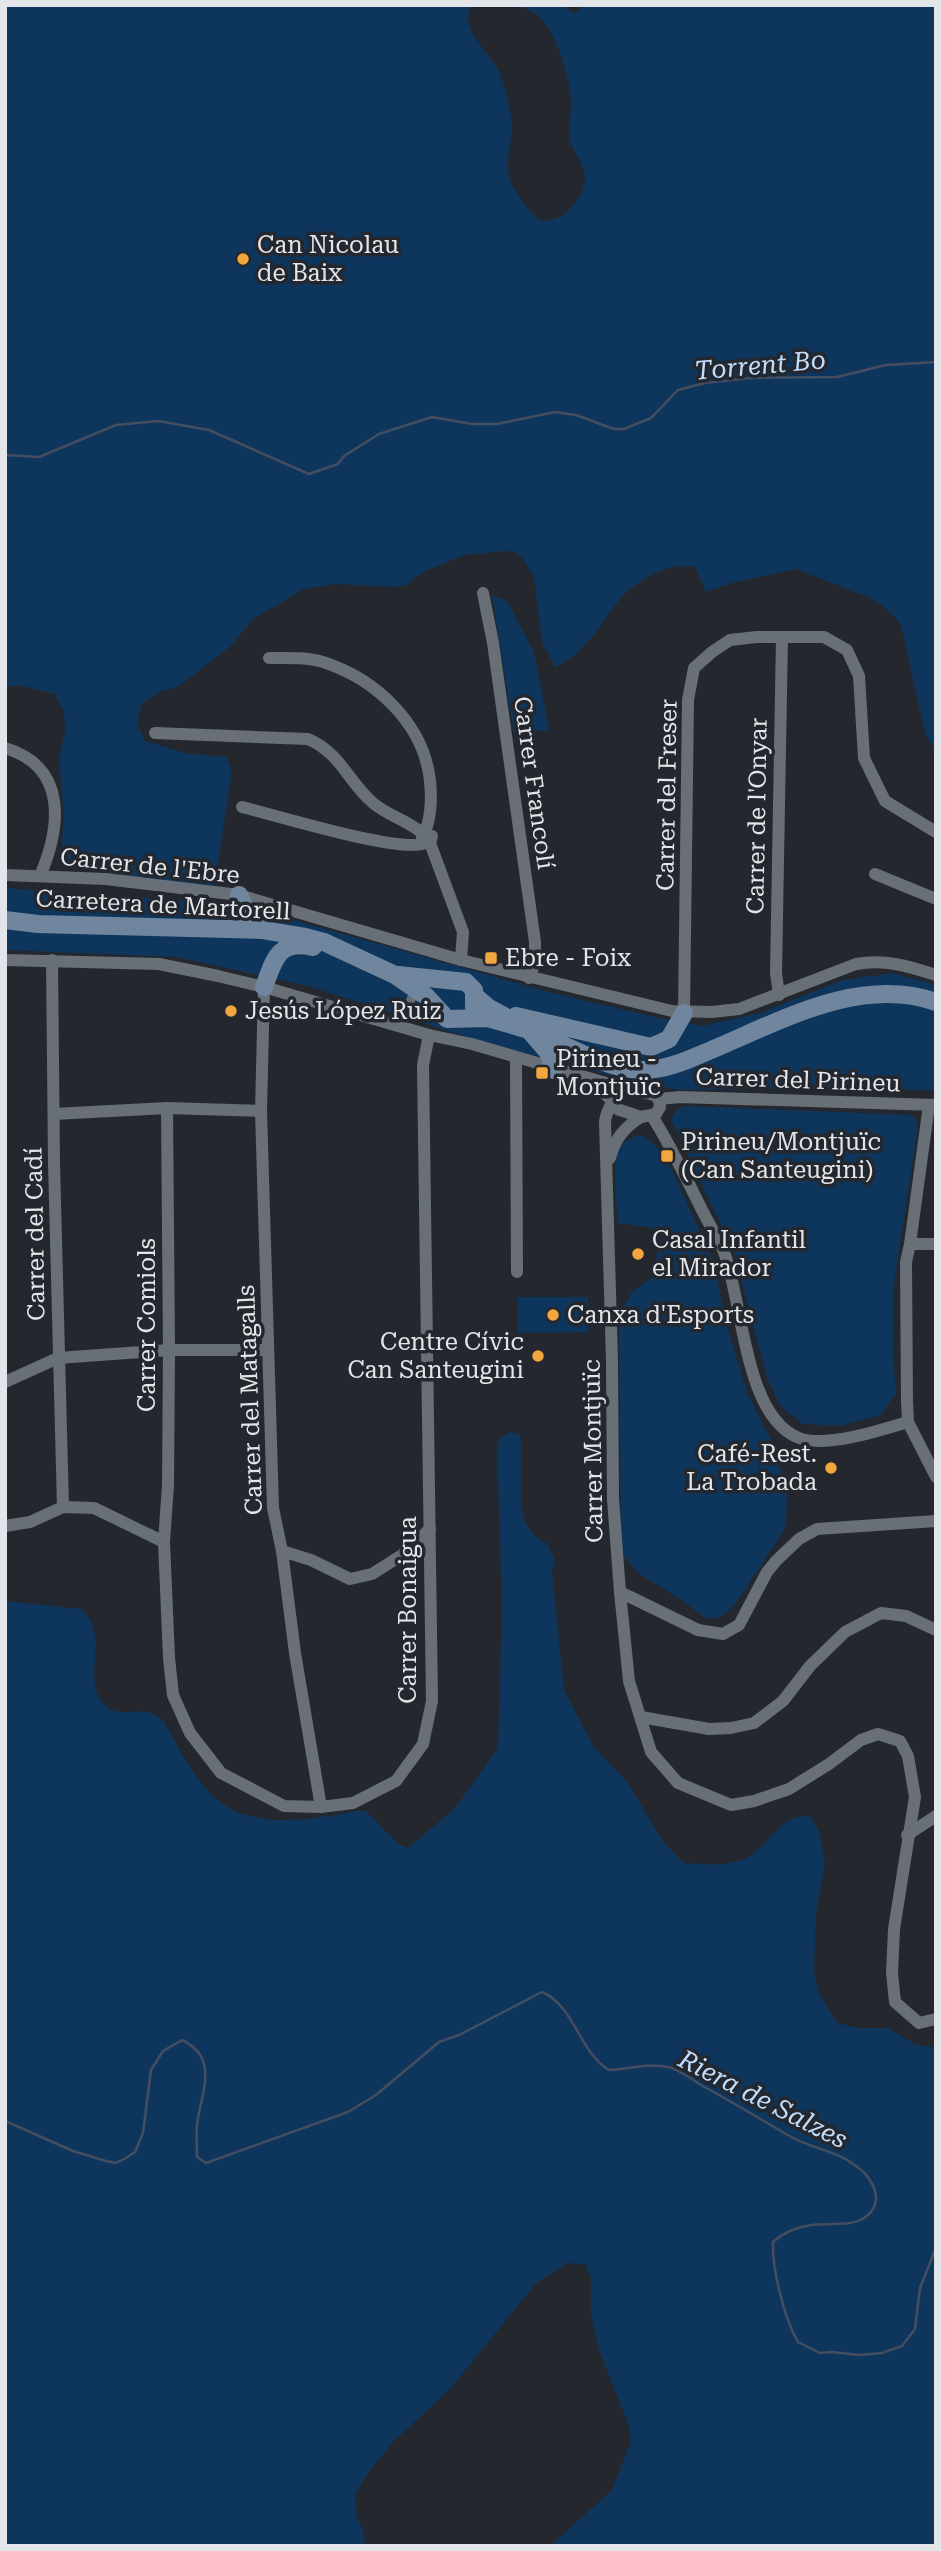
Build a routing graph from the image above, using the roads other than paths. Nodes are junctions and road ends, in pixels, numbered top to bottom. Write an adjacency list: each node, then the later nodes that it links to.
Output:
1 (483, 593): 24 (street, Carrer Francolí)
2 (782, 637): 7 (street, Carrer del Freser); 27 (street, Carrer de l'Onyar); 35 (street, Carrer del Freser)
3 (269, 658): 8 (street)
4 (155, 733): 8 (street)
5 (5, 748): 11 (street)
6 (242, 807): 8 (street)
7 (936, 832)
8 (426, 838): 21 (street)
9 (875, 874): 13 (street)
10 (5, 875): 11 (street, Carrer de l'Ebre)
11 (40, 876): 12 (street, Carrer de l'Ebre)
12 (239, 895): 17 (main road); 21 (street, Carrer de l'Ebre)
13 (936, 899)
14 (5, 920): 15 (main road, Carretera de Martorell)
15 (38, 924): 16 (main road); 17 (main road, Carretera de Martorell)
16 (5, 926)
17 (263, 930): 18 (main road, Carretera de Martorell)
18 (353, 956): 22 (main road, Carretera de Martorell); 26 (main road)
19 (5, 960): 20 (street, Carrer del Pirineu)
20 (52, 960): 26 (street, Carrer del Pirineu); 49 (street, Carrer del Cadí)
21 (461, 960): 24 (street, Carrer de l'Ebre)
22 (395, 975): 25 (main road); 32 (main road)
23 (936, 975): 27 (street, Carrer de l'Ebre)
24 (529, 978): 35 (street, Carrer de l'Ebre)
25 (448, 980): 29 (main road); 32 (main road)
26 (264, 987): 37 (street, Carrer del Pirineu); 48 (street, Carrer del Matagalls)
27 (779, 995): 35 (street, Carrer de l'Ebre)
28 (891, 995): 31 (main road); 33 (main road); 38 (main road)
29 (475, 996): 34 (main road); 36 (main road)
30 (412, 997): 37 (street)
31 (936, 1002)
32 (436, 1009): 36 (main road)
33 (936, 1009)
34 (500, 1013): 35 (main road); 38 (main road)
35 (684, 1013)
36 (464, 1018): 38 (main road)
37 (400, 1027): 39 (street, Carrer del Pirineu)
38 (529, 1030): 41 (main road)
39 (429, 1035): 40 (street, Carrer del Pirineu); 64 (street, Carrer Bonaigua)
40 (516, 1059): 41 (street, Carrer del Pirineu); 54 (street)
41 (554, 1069): 42 (street, Carrer del Pirineu)
42 (585, 1079): 43 (street, Carrer del Pirineu); 45 (street, Carrer del Pirineu)
43 (623, 1088): 44 (street, Carrer del Pirineu); 45 (street)
44 (659, 1099): 46 (street, Carrer del Pirineu); 50 (street)
45 (614, 1102): 50 (street, Carrer del Pirineu); 51 (street, Carrer Montjuïc)
46 (933, 1105): 52 (street)
47 (167, 1108): 48 (street); 49 (street); 55 (street, Carrer Comiols)
48 (261, 1111): 56 (street, Carrer del Matagalls)
49 (54, 1114): 57 (street, Carrer del Cadí)
50 (647, 1117): 51 (street); 59 (street)
51 (608, 1168): 67 (street, Carrer Montjuïc)
52 (911, 1244): 53 (street); 59 (street)
53 (936, 1244)
54 (517, 1272)
55 (169, 1350): 56 (street); 57 (street); 65 (street, Carrer Comiols)
56 (268, 1350): 66 (street, Carrer del Matagalls)
57 (58, 1357): 58 (street); 61 (street, Carrer del Cadí)
58 (5, 1382)
59 (908, 1422): 60 (street)
60 (936, 1477)
61 (62, 1507): 63 (street); 65 (street)
62 (936, 1521): 67 (street)
63 (5, 1526)
64 (430, 1529): 66 (street); 70 (street, Carrer Bonaigua)
65 (164, 1542): 70 (street, Carrer Bonaigua)
66 (282, 1551): 70 (street, Carrer del Matagalls)
67 (620, 1592): 69 (street, Carrer Montjuïc)
68 (936, 1630): 69 (street)
69 (641, 1717): 72 (street, Carrer Montjuïc)
70 (321, 1807)
71 (936, 1816): 72 (street)
72 (907, 1835): 73 (street)
73 (936, 2019)

